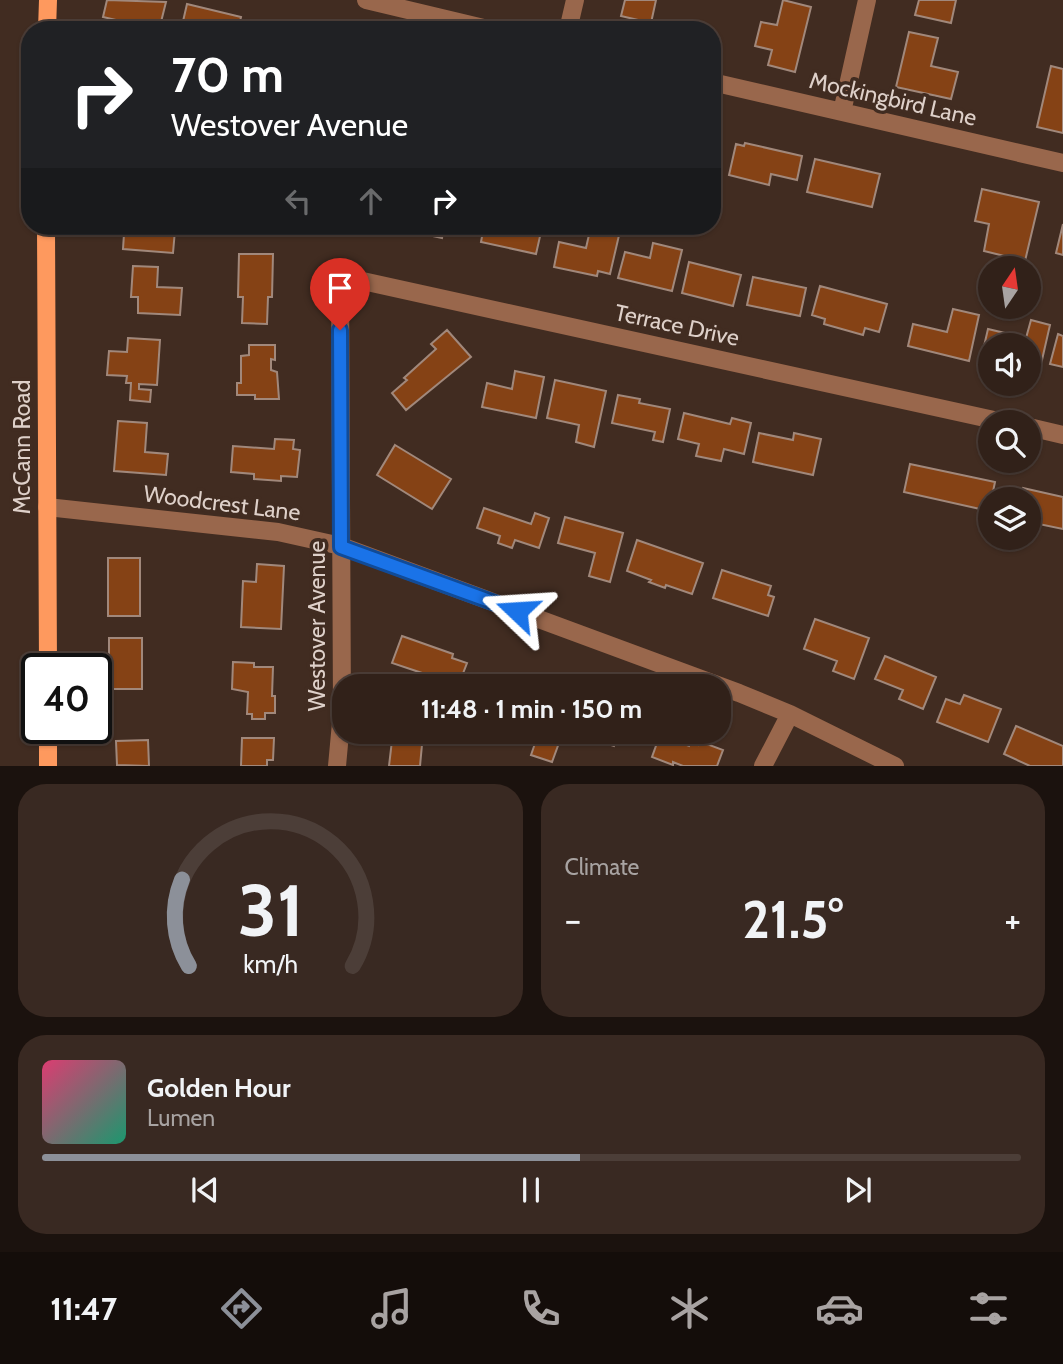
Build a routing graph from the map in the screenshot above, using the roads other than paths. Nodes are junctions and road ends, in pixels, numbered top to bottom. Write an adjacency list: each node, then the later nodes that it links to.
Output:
1 (48, 0): 5 (main road)
2 (366, 0): 6 (street)
3 (575, 0): 7 (street)
4 (867, 0): 9 (street)
5 (47, 21)
6 (454, 21)
7 (570, 21)
8 (721, 84): 9 (street, Mockingbird Lane)
9 (842, 112): 10 (street, Mockingbird Lane)
10 (1063, 163)
11 (46, 235): 16 (main road, McCann Road)
12 (340, 276): 13 (street, Terrace Drive); 17 (street, Westover Avenue)
13 (978, 416)
14 (1041, 430): 15 (street)
15 (1063, 435)
16 (47, 507): 17 (street, Woodcrest Lane); 18 (main road, McCann Road)
17 (341, 547): 19 (street, Woodcrest Lane); 22 (street, Westover Avenue)
18 (48, 653)
19 (790, 715): 23 (street); 24 (street, Woodcrest Lane)
20 (48, 744): 21 (main road)
21 (48, 765)
22 (337, 765)
23 (763, 765)
24 (895, 765)

